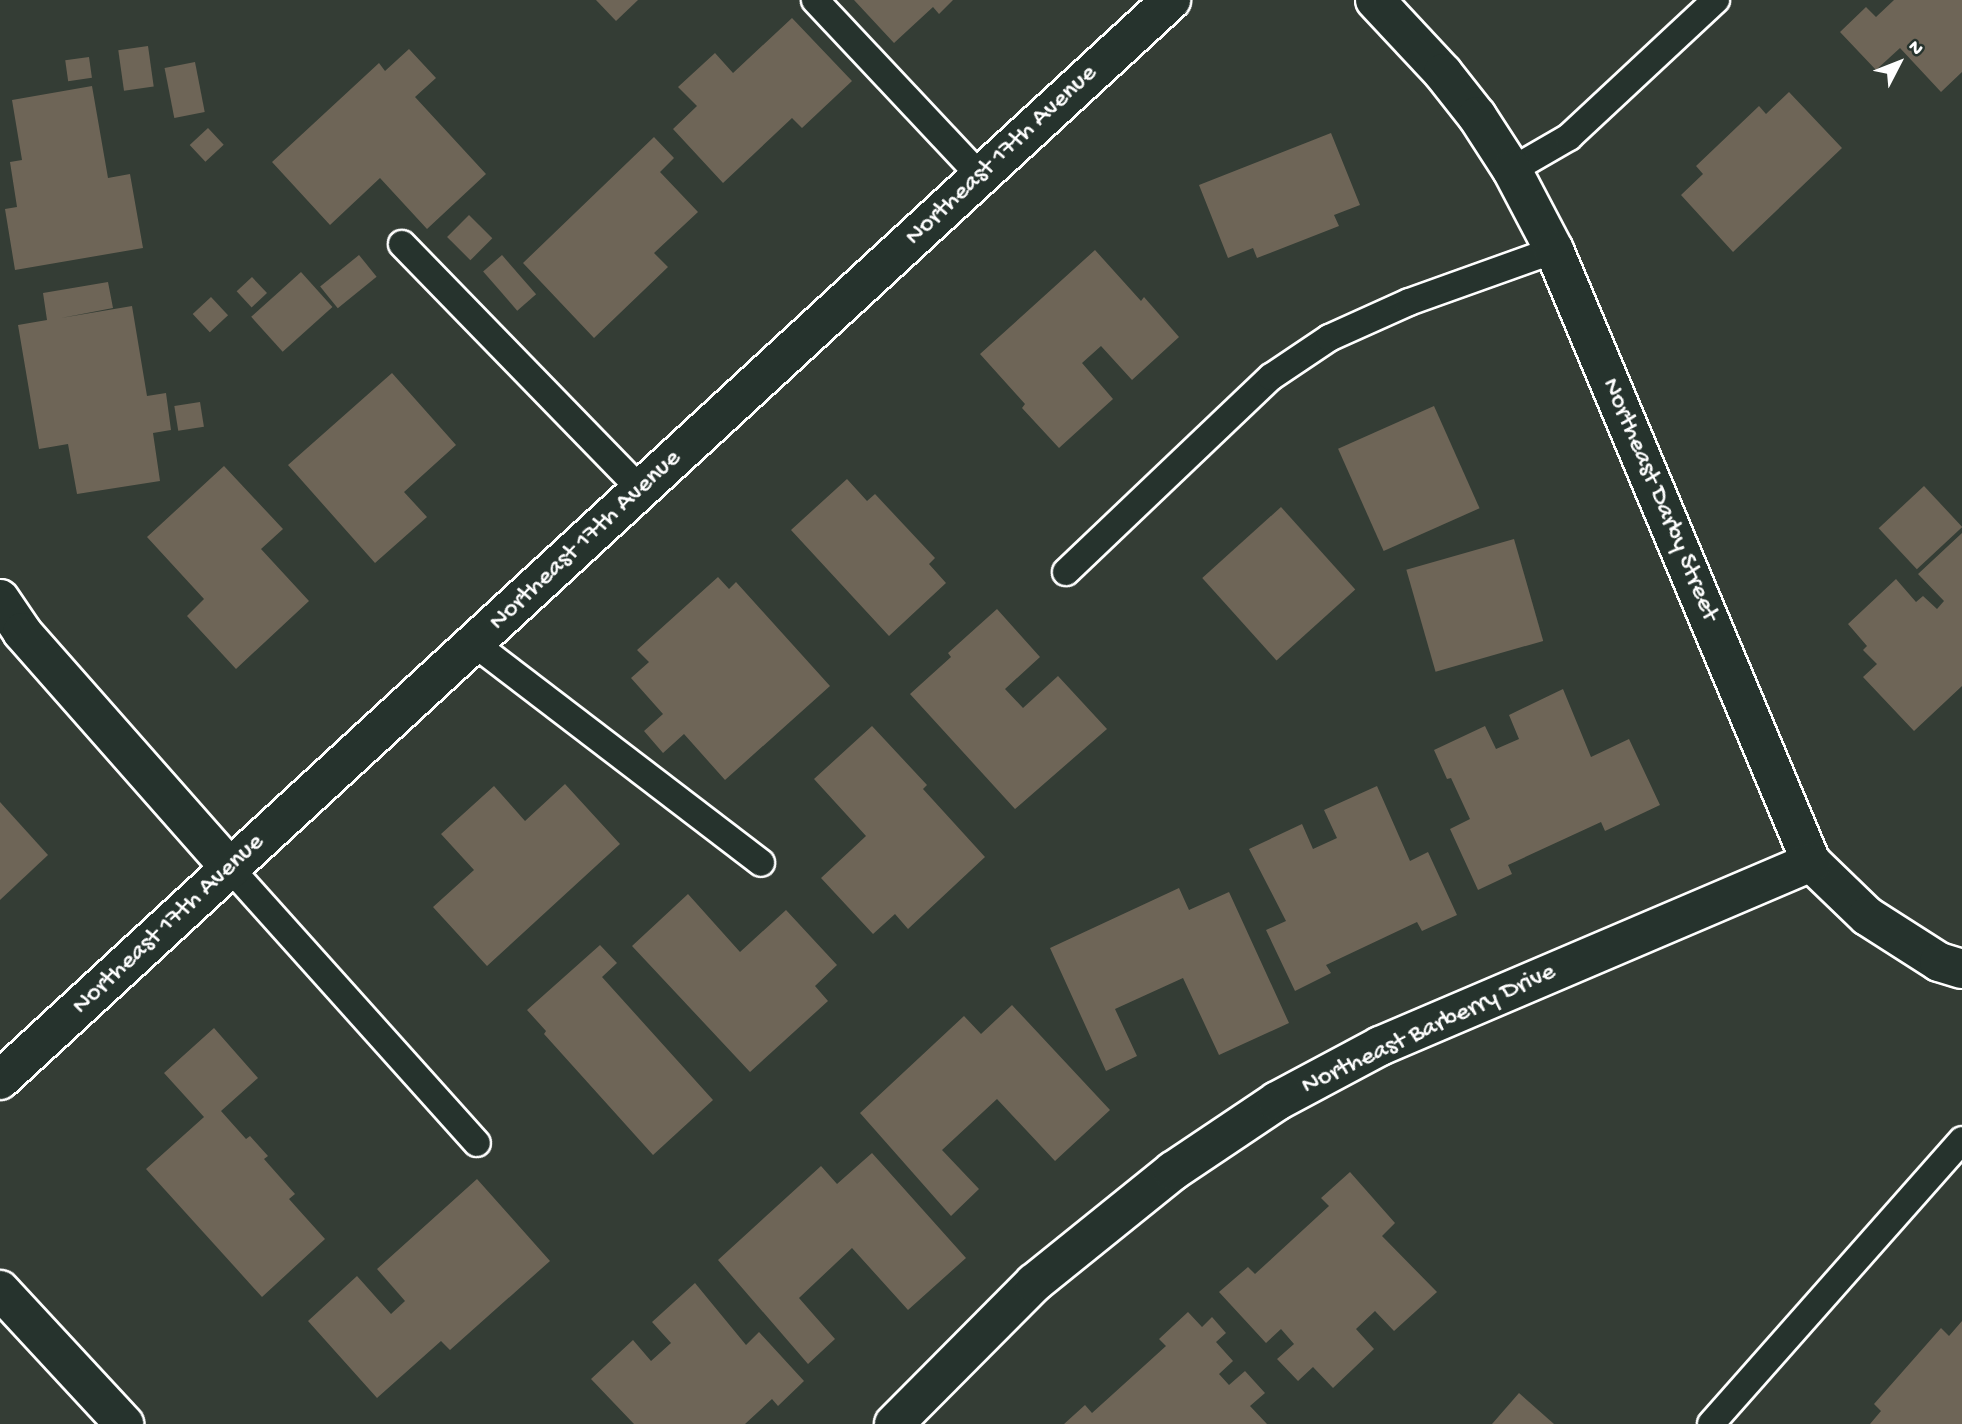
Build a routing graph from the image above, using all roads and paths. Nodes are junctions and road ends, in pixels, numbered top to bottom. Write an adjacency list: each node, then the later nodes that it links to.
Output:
1 (815, 0): 6 (lane)
2 (1376, 0): 5 (street, Northeast Darby Street)
3 (1716, 0): 5 (lane)
4 (1154, 5): 6 (street, Northeast 17th Avenue)
5 (1512, 170): 8 (street, Northeast Darby Street)
6 (981, 176): 9 (street, Northeast 17th Avenue)
7 (402, 244): 9 (lane)
8 (1555, 250): 10 (lane); 13 (street, Northeast Darby Street)
9 (641, 490): 12 (street, Northeast 17th Avenue)
10 (1066, 572)
11 (0, 599): 15 (street)
12 (475, 644): 14 (lane); 15 (street, Northeast 17th Avenue)
13 (1811, 862): 16 (street, Northeast Darby Street); 22 (street, Northeast Barberry Drive)
14 (761, 863)
15 (231, 869): 17 (street, Northeast 17th Avenue); 19 (lane)
16 (1962, 970)
17 (0, 1080)
18 (1962, 1140): 23 (lane)
19 (477, 1143)
20 (0, 1290): 21 (street)
21 (124, 1424)
22 (894, 1424)
23 (1711, 1424)

